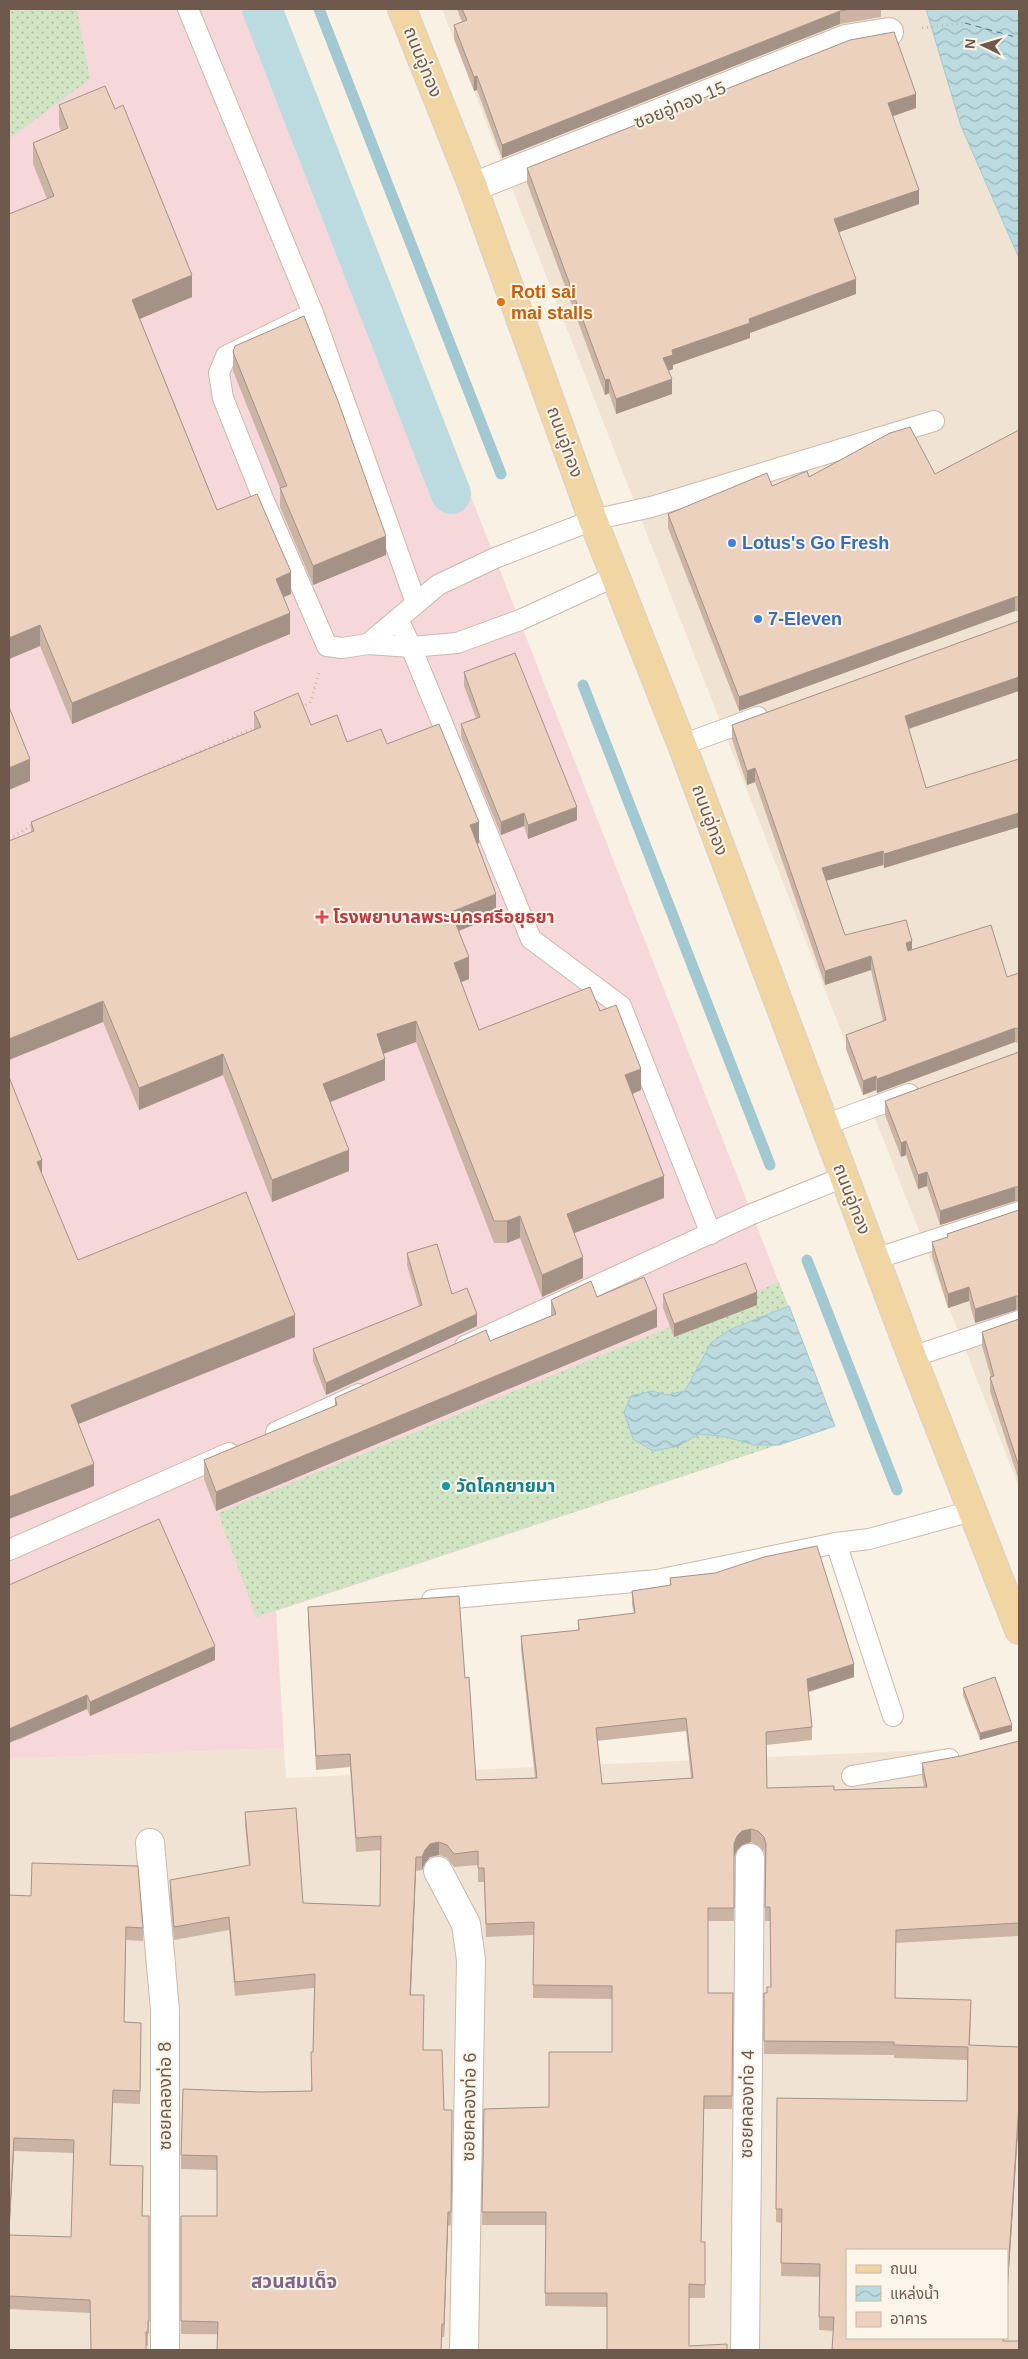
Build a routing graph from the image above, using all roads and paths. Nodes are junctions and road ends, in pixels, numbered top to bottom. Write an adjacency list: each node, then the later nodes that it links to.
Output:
1 (188, 9): 6 (lane)
2 (402, 9): 5 (main road, ถนนอู่ทอง)
3 (965, 23): 4 (path)
4 (889, 32): 5 (street, ซอยอู่ทอง 15)
5 (473, 187): 8 (main road, ถนนอู่ทอง)
6 (313, 313): 10 (lane); 13 (lane)
7 (934, 421): 8 (lane)
8 (593, 520): 9 (main road, ถนนอู่ทอง); 10 (lane)
9 (616, 576): 14 (lane); 18 (main road, ถนนอู่ทอง)
10 (416, 603): 11 (lane)
11 (398, 619): 12 (lane); 14 (lane)
12 (368, 644): 13 (lane); 14 (lane)
13 (327, 646): 16 (path)
14 (411, 647): 26 (lane)
15 (779, 709): 18 (lane)
16 (292, 711)
17 (256, 726): 19 (path)
18 (682, 745): 23 (main road, ถนนอู่ทอง)
19 (140, 777)
20 (41, 820): 21 (path)
21 (9, 838)
22 (929, 1086): 23 (lane)
23 (824, 1125): 24 (main road, ถนนอู่ทอง)
24 (844, 1176): 26 (lane); 27 (main road, ถนนอู่ทอง)
25 (1019, 1212): 27 (lane)
26 (710, 1234): 29 (lane)
27 (876, 1259): 30 (main road, ถนนอู่ทอง)
28 (1019, 1321): 30 (lane)
29 (450, 1352)
30 (912, 1357): 32 (main road, ถนนอู่ทอง)
31 (379, 1385): 34 (lane)
32 (972, 1511): 33 (lane); 36 (main road, ถนนอู่ทอง)
33 (836, 1543): 35 (lane); 37 (lane)
34 (9, 1550)
35 (425, 1600)
36 (1019, 1630)
37 (893, 1716)
38 (966, 1756): 39 (lane)
39 (852, 1776)
40 (150, 1843): 43 (street, ซอยคลองท่อ 8)
41 (750, 1858): 45 (street, ซอยคลองท่อ 4)
42 (438, 1871): 44 (street, ซอยคลองท่อ 6)
43 (165, 2350)
44 (464, 2350)
45 (744, 2350)

